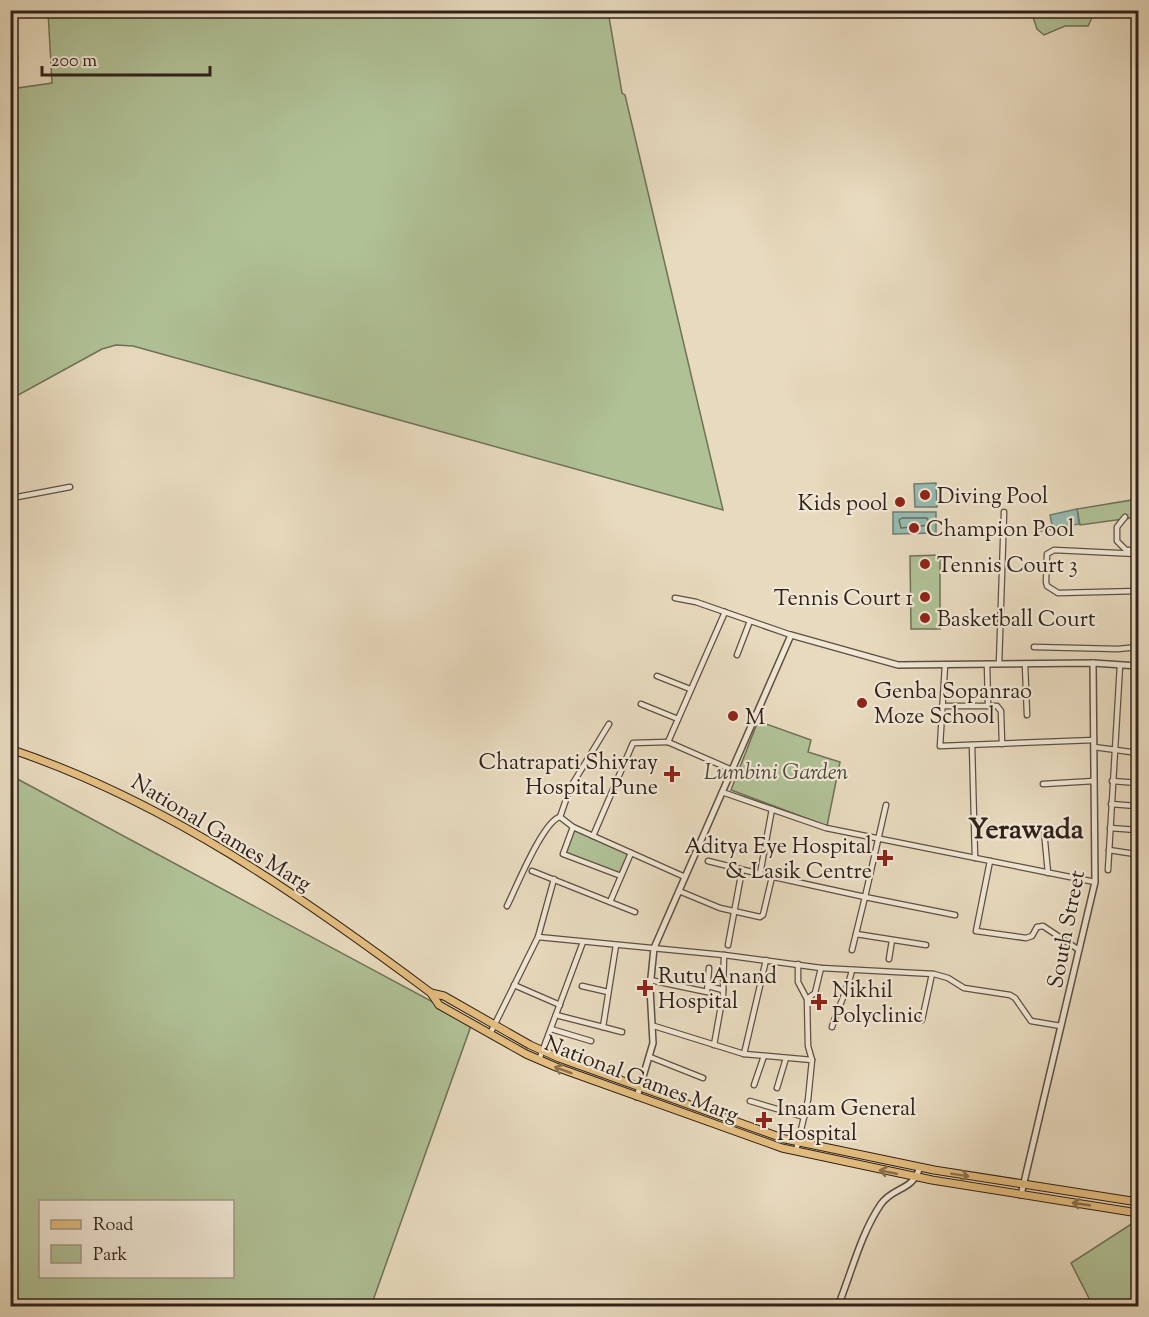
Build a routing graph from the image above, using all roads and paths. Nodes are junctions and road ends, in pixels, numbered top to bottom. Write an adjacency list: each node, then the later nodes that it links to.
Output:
1 (11, 10): 2 (street)
2 (10, 62)
3 (70, 487): 4 (street)
4 (12, 498)
5 (1004, 512): 19 (street)
6 (1125, 517): 7 (street)
7 (1138, 550)
8 (1138, 554): 9 (street)
9 (1138, 591)
10 (675, 598): 11 (street)
11 (725, 612): 12 (street); 25 (street)
12 (750, 621): 13 (street); 16 (street)
13 (791, 635): 21 (street); 40 (street)
14 (1138, 646): 15 (street)
15 (1034, 647)
16 (737, 655)
17 (1093, 663): 20 (street); 22 (street); 32 (street, South Street)
18 (987, 664): 19 (street); 21 (street); 27 (street)
19 (999, 664): 20 (street)
20 (1025, 664): 29 (street)
21 (945, 665): 28 (street)
22 (1120, 665): 23 (street); 38 (street)
23 (1138, 666)
24 (657, 676): 25 (street)
25 (690, 689): 30 (street)
26 (641, 704): 30 (street)
27 (988, 705): 28 (street); 34 (street)
28 (942, 706): 35 (street)
29 (1027, 714)
30 (678, 719): 33 (street)
31 (609, 724): 50 (street)
32 (1094, 740): 34 (street); 36 (street, South Street)
33 (668, 742): 40 (street); 55 (street)
34 (1002, 744): 35 (street)
35 (972, 745): 60 (street)
36 (1094, 747): 38 (street); 41 (street, South Street)
37 (10, 749): 104 (main road, National Games Marg)
38 (1113, 750): 39 (street); 42 (street)
39 (1138, 753)
40 (732, 770): 45 (street)
41 (1094, 781): 44 (street); 72 (street, South Street)
42 (1112, 781): 43 (street); 46 (street)
43 (1138, 783)
44 (1043, 784)
45 (722, 792): 49 (street); 69 (street)
46 (1111, 804): 48 (street); 52 (street)
47 (886, 805): 56 (street)
48 (1136, 806)
49 (772, 809): 56 (street); 67 (street)
50 (560, 817): 51 (street); 76 (street)
51 (573, 827): 55 (street); 68 (street)
52 (1110, 828): 53 (street); 57 (street)
53 (1137, 830)
54 (1044, 831): 66 (street)
55 (593, 836): 58 (street)
56 (880, 839): 60 (street); 74 (street)
57 (1109, 850): 59 (street); 64 (street)
58 (631, 853): 68 (street); 69 (street)
59 (1135, 854)
60 (975, 858): 62 (street)
61 (708, 861): 63 (street)
62 (990, 861): 66 (street); 89 (street)
63 (742, 870): 67 (street); 77 (street)
64 (1108, 870)
65 (532, 871): 71 (street)
66 (1048, 873): 72 (street)
67 (760, 874): 70 (street)
68 (621, 876): 75 (street)
69 (685, 877): 73 (street)
70 (772, 877): 74 (street); 77 (street)
71 (554, 879): 75 (street); 81 (street)
72 (1095, 882): 89 (street, South Street)
73 (679, 891): 77 (street); 87 (street)
74 (865, 897): 79 (street); 80 (street)
75 (610, 902): 78 (street)
76 (507, 906)
77 (734, 911): 85 (street)
78 (635, 912)
79 (955, 915)
80 (856, 934): 82 (street); 88 (street)
81 (538, 937): 83 (street); 99 (street)
82 (892, 940): 86 (street); 91 (street)
83 (583, 942): 84 (street); 106 (street)
84 (616, 945): 87 (street); 103 (street)
85 (728, 945)
86 (926, 945)
87 (654, 948): 90 (street); 98 (street)
88 (852, 950)
89 (1079, 950): 111 (street, South Street)
90 (724, 955): 92 (street); 102 (street)
91 (889, 959)
92 (766, 960): 93 (street); 120 (street)
93 (798, 964): 95 (street); 105 (street)
94 (709, 968): 101 (street)
95 (821, 968): 96 (street); 105 (street)
96 (852, 970): 97 (street); 113 (street)
97 (932, 974): 108 (street); 111 (street)
98 (650, 980): 101 (street); 110 (street)
99 (514, 985): 106 (street); 109 (street)
100 (582, 986): 103 (street)
101 (708, 986): 102 (street)
102 (723, 990): 118 (street)
103 (608, 992): 112 (street)
104 (431, 993): 109 (main road, National Games Marg); 116 (main road, National Games Marg)
105 (807, 999): 125 (street)
106 (560, 1005): 107 (street)
107 (556, 1015): 112 (street); 114 (street)
108 (922, 1020)
109 (495, 1024): 116 (street); 119 (main road, National Games Marg)
110 (654, 1026): 118 (street); 122 (street)
111 (1061, 1026): 137 (street, South Street)
112 (603, 1027): 115 (street)
113 (832, 1027)
114 (551, 1029): 117 (street); 119 (street)
115 (622, 1032)
116 (490, 1034): 124 (main road, National Games Marg)
117 (591, 1041)
118 (714, 1045): 120 (street)
119 (543, 1051): 124 (street); 128 (main road, National Games Marg)
120 (744, 1054): 121 (street)
121 (764, 1056): 123 (street); 127 (street)
122 (650, 1057): 126 (street); 128 (street)
123 (786, 1058): 125 (street); 129 (street)
124 (539, 1060): 130 (main road, National Games Marg, one-way to 124)
125 (812, 1060): 132 (street)
126 (703, 1078)
127 (754, 1085)
128 (640, 1087): 130 (street); 133 (main road, National Games Marg)
129 (777, 1088)
130 (637, 1097): 134 (main road, National Games Marg)
131 (750, 1101): 132 (street)
132 (804, 1117): 133 (street)
133 (798, 1142): 134 (street); 135 (main road, National Games Marg)
134 (796, 1152): 136 (main road, National Games Marg, one-way to 134)
135 (920, 1167): 136 (street); 137 (main road, National Games Marg, one-way to 137)
136 (917, 1177): 138 (main road, National Games Marg); 141 (street)
137 (1024, 1185): 138 (street, South Street); 139 (main road, National Games Marg)
138 (1022, 1195): 140 (main road, National Games Marg, one-way to 138)
139 (1138, 1202)
140 (1138, 1213)
141 (838, 1306)

